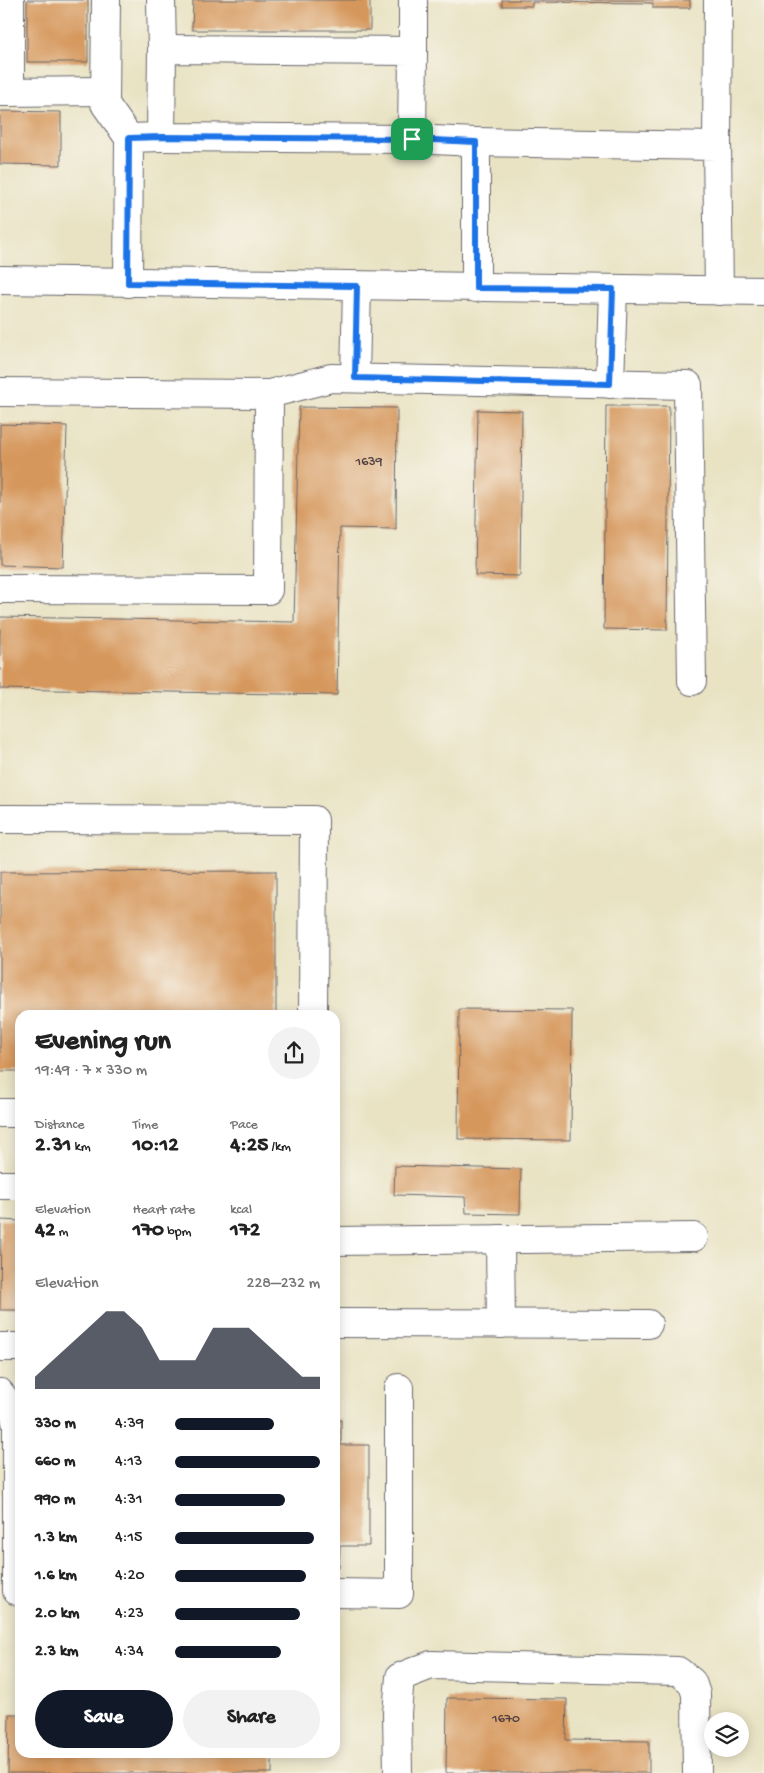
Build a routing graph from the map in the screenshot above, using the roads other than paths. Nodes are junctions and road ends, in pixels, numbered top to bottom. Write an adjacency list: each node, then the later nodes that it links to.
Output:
1 (10, 0): 9 (main road)
2 (106, 0): 8 (main road)
3 (162, 0): 6 (main road)
4 (413, 0): 7 (main road)
5 (718, 0): 14 (main road)
6 (162, 49): 7 (main road); 10 (main road)
7 (413, 51): 12 (main road)
8 (106, 91): 9 (main road); 11 (main road)
9 (5, 92)
10 (161, 137): 11 (main road); 12 (main road)
11 (129, 138): 16 (main road)
12 (412, 139): 13 (main road)
13 (476, 142): 14 (main road); 18 (main road)
14 (717, 146): 20 (main road)
15 (0, 280): 16 (main road)
16 (128, 283): 17 (main road)
17 (357, 286): 18 (main road); 22 (main road)
18 (476, 288): 19 (main road)
19 (613, 289): 20 (main road); 23 (main road)
20 (719, 290): 21 (main road)
21 (764, 291)
22 (355, 378): 23 (main road); 25 (main road)
23 (610, 384): 27 (main road)
24 (0, 392): 25 (main road)
25 (270, 394): 26 (main road)
26 (0, 590)
27 (692, 681)
28 (0, 819): 29 (main road)
29 (313, 1010)
30 (0, 1113): 31 (main road)
31 (15, 1113)
32 (0, 1185): 33 (main road)
33 (15, 1185)
34 (694, 1237): 35 (main road)
35 (500, 1239): 36 (main road); 38 (main road)
36 (340, 1240)
37 (340, 1323): 38 (main road)
38 (501, 1324): 39 (main road)
39 (648, 1324)
40 (0, 1346): 41 (main road)
41 (15, 1347)
42 (399, 1388): 47 (main road)
43 (0, 1393): 44 (main road)
44 (15, 1416)
45 (15, 1492): 46 (main road)
46 (12, 1591)
47 (340, 1594)
48 (398, 1773): 49 (main road)
49 (697, 1773)

